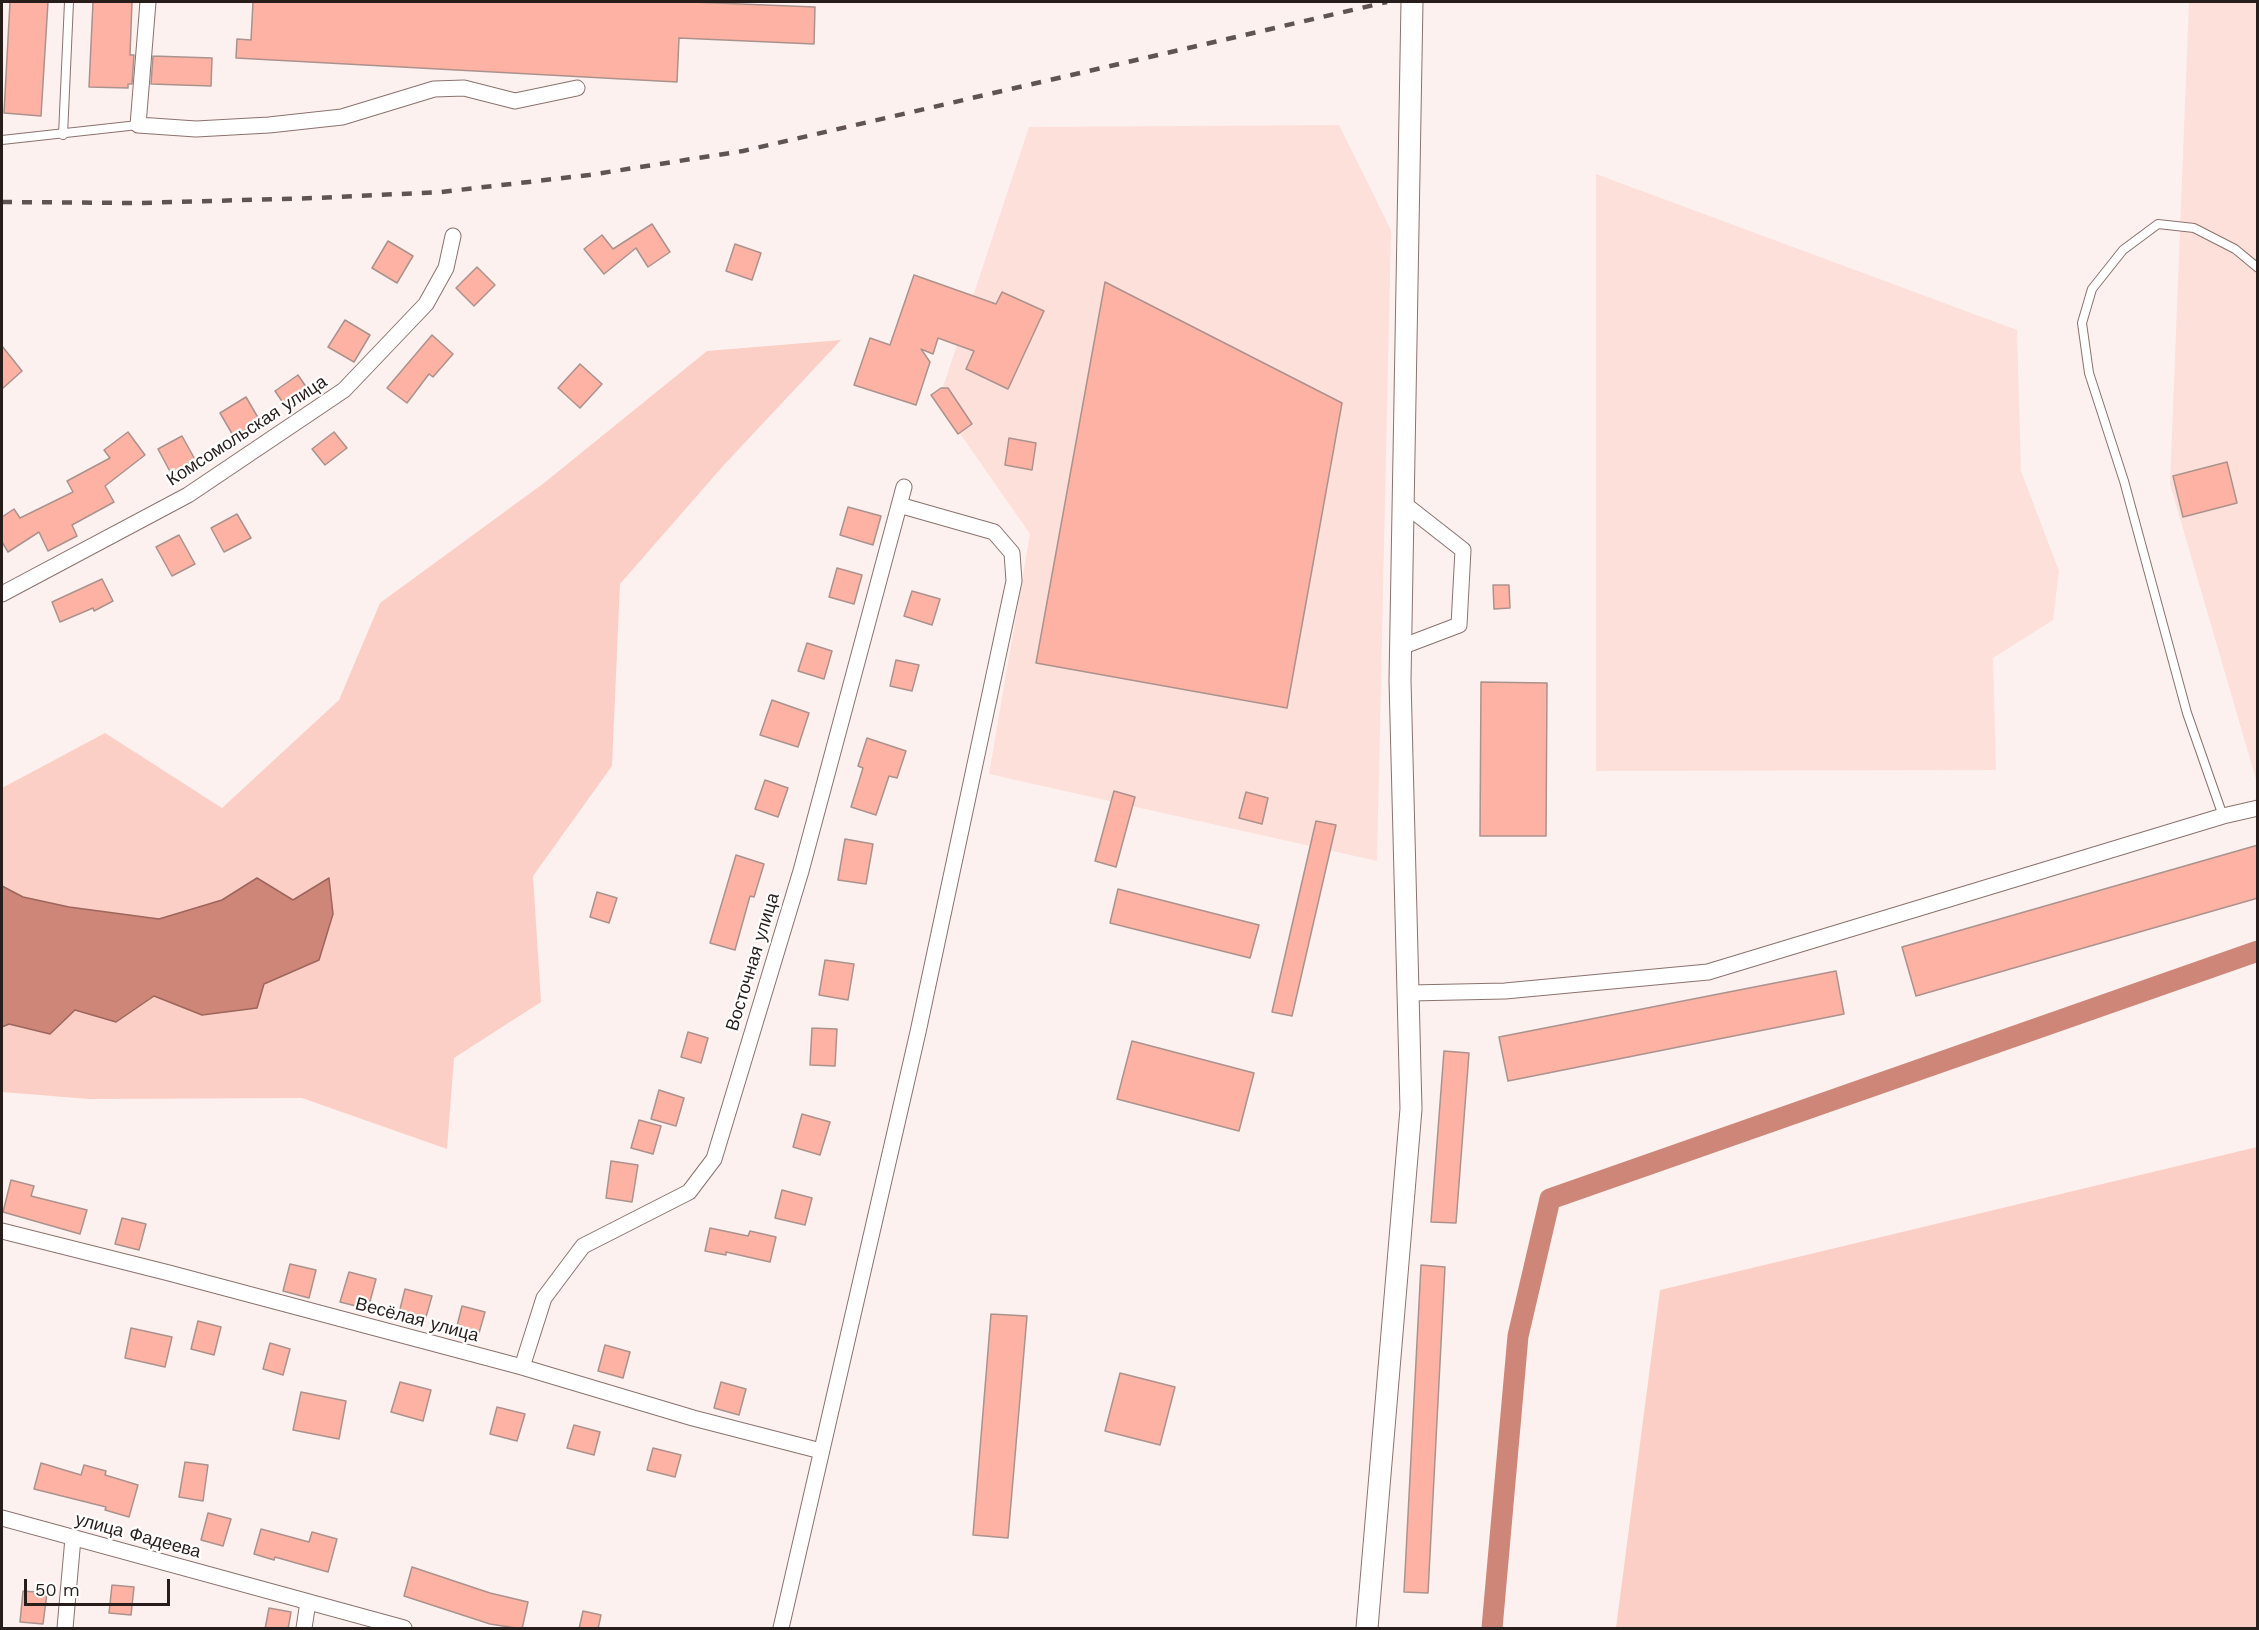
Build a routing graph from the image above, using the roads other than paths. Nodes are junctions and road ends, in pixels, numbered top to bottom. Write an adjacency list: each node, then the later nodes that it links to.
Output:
1 (69, 2): 6 (lane)
2 (148, 2): 5 (street)
3 (1412, 2): 11 (main road)
4 (577, 88): 5 (street)
5 (138, 125): 6 (lane)
6 (63, 135): 7 (lane)
7 (2, 140)
8 (453, 236): 13 (street, Комсомольская улица)
9 (2258, 268): 16 (lane)
10 (904, 487): 12 (street, Восточная улица)
11 (1403, 503): 14 (main road); 14 (street)
12 (899, 505): 19 (street, Восточная улица); 20 (street)
13 (2, 594)
14 (1401, 647): 17 (main road)
15 (2258, 808): 16 (street)
16 (2223, 816): 17 (street)
17 (1410, 993): 28 (main road)
18 (2, 1231): 19 (street, Весёлая улица)
19 (522, 1367): 20 (street, Весёлая улица)
20 (821, 1451): 27 (street)
21 (2, 1518): 22 (street, улица Фадеева)
22 (73, 1538): 23 (street, улица Фадеева); 24 (street)
23 (308, 1602): 25 (street); 26 (street, улица Фадеева)
24 (65, 1629)
25 (304, 1629)
26 (404, 1629)
27 (781, 1629)
28 (1367, 1629)

